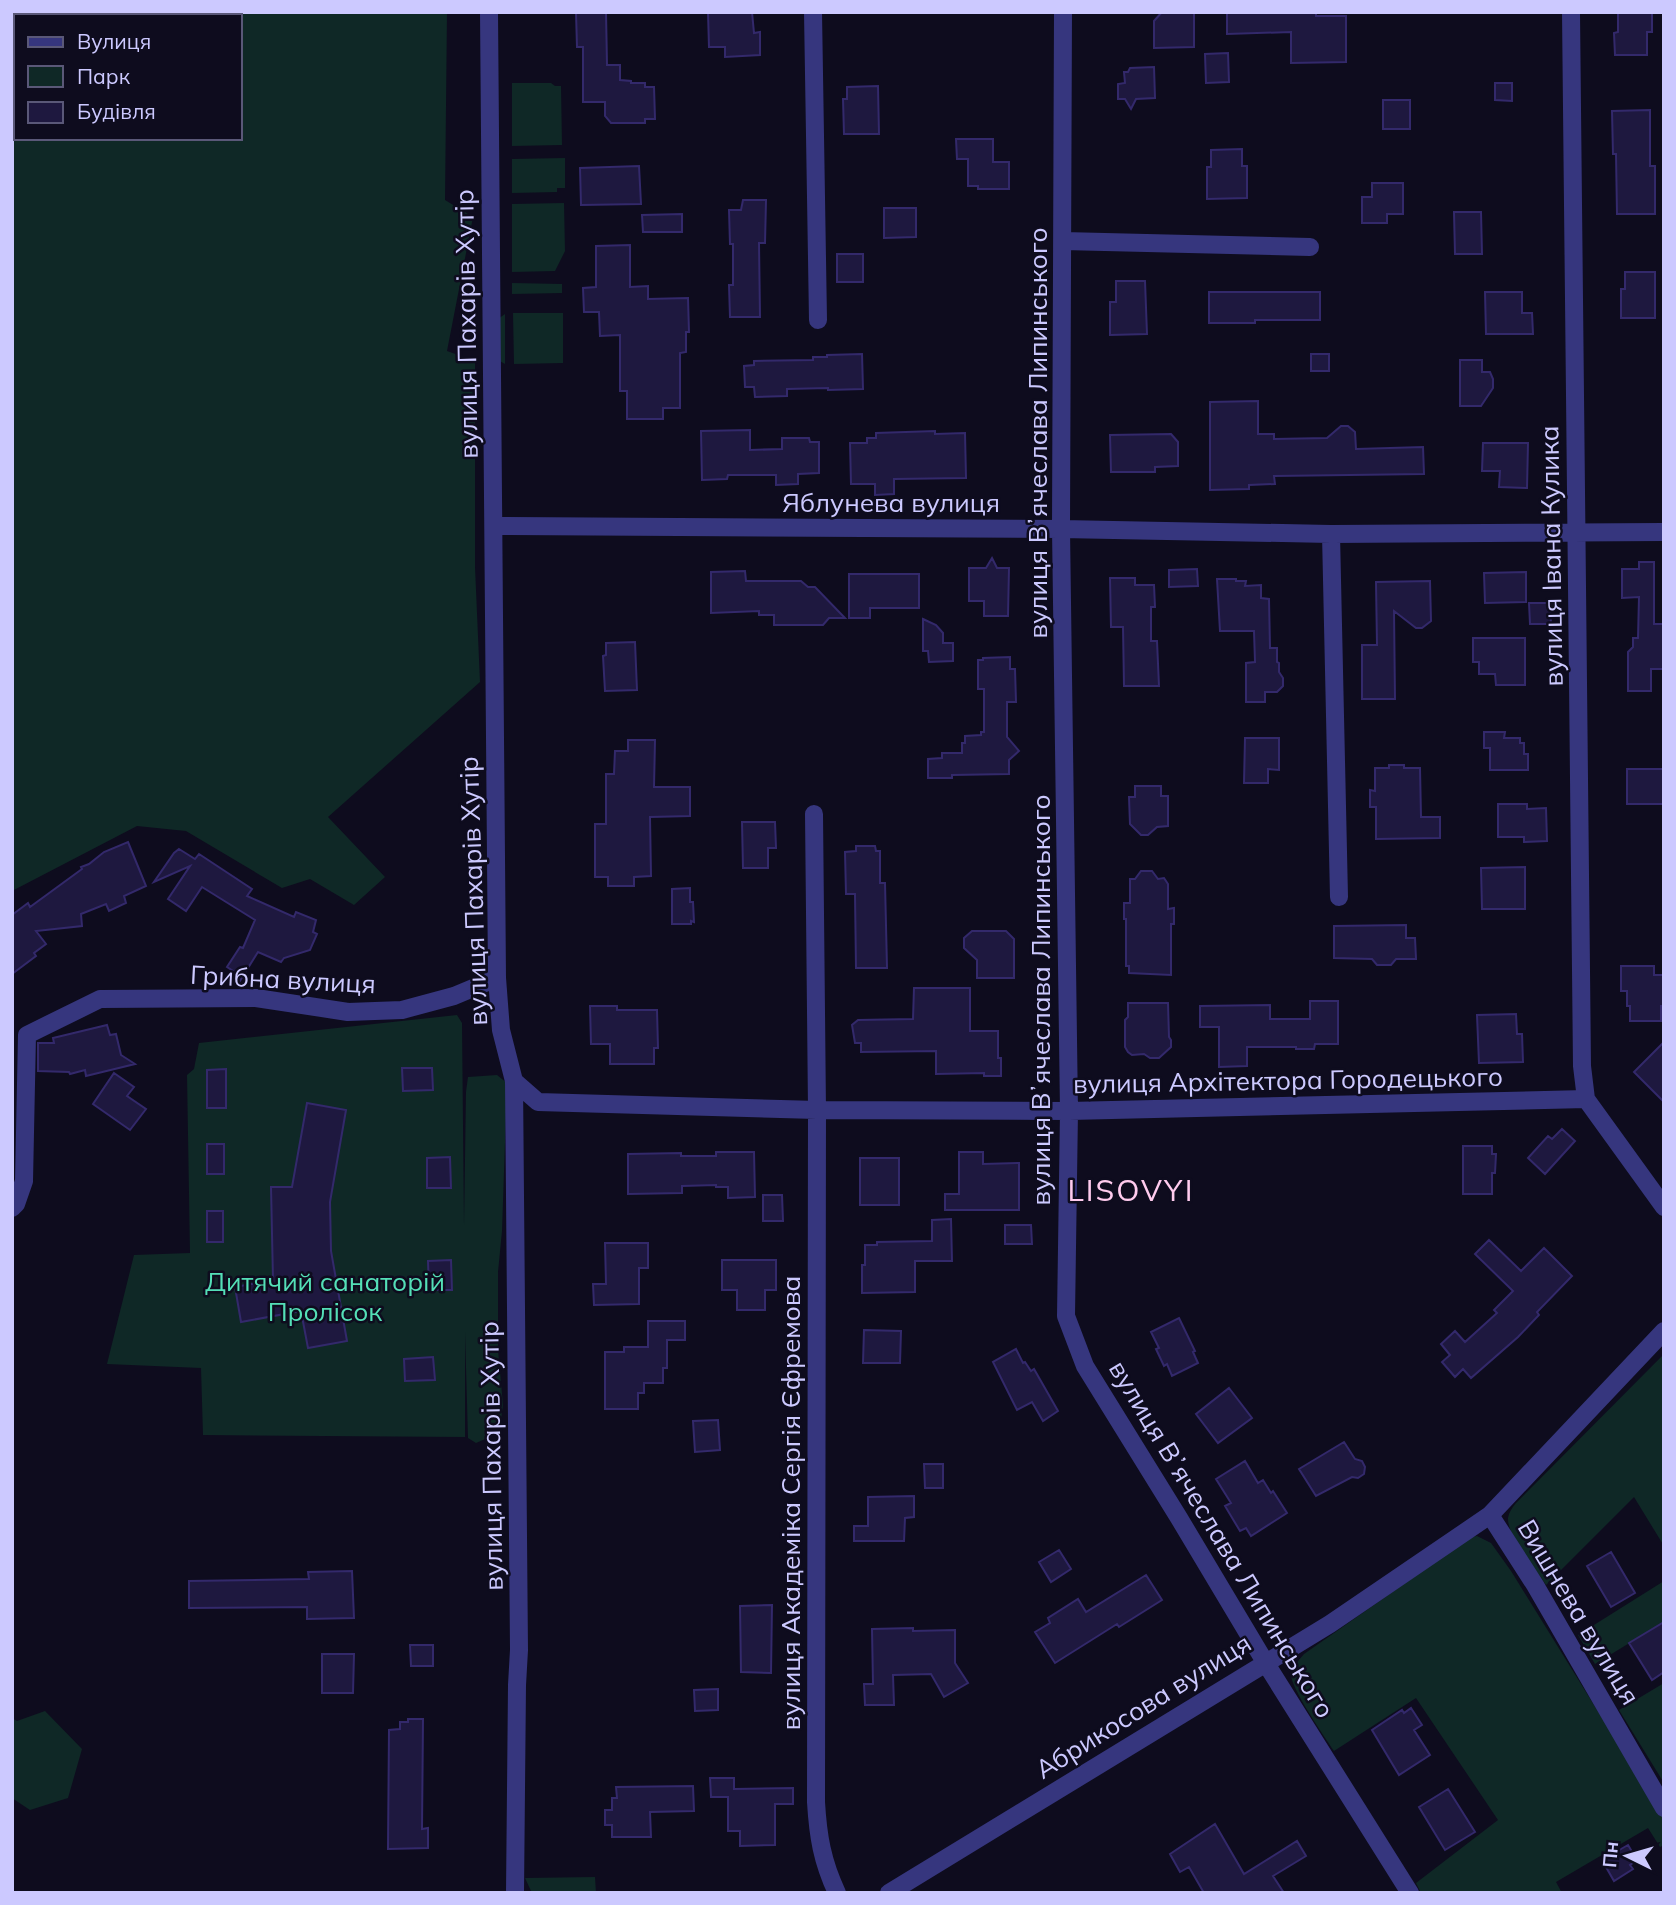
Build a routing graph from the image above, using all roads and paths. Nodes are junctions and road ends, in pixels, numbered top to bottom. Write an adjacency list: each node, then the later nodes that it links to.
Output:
1 (489, 12): 8 (street, вулиця Пахарів Хутір)
2 (813, 12): 7 (street)
3 (1063, 12): 5 (street, вулиця Вʼячеслава Липинського)
4 (1571, 12): 11 (street, вулиця Івана Кулика)
5 (1063, 241): 6 (street); 9 (street, вулиця Вʼячеслава Липинського)
6 (1310, 247)
7 (818, 320)
8 (494, 526): 9 (street, Яблунева вулиця); 15 (street, вулиця Пахарів Хутір)
9 (1061, 529): 12 (street, Яблунева вулиця); 20 (street, вулиця Вʼячеслава Липинського)
10 (1664, 532): 11 (street, Яблунева вулиця)
11 (1577, 533): 12 (street, Яблунева вулиця); 18 (street, вулиця Івана Кулика)
12 (1331, 534): 14 (street)
13 (814, 814): 19 (street)
14 (1339, 897)
15 (497, 978): 16 (street, Грибна вулиця); 17 (street, вулиця Пахарів Хутір)
16 (19, 1036): 22 (street, Грибна вулиця)
17 (514, 1081): 19 (street, вулиця Архітектора Городецького); 27 (street, вулиця Пахарів Хутір)
18 (1586, 1099): 20 (street, вулиця Архітектора Городецького); 21 (street)
19 (817, 1110): 20 (street, вулиця Архітектора Городецького); 28 (street, вулиця Академіка Сергія Єфремова)
20 (1069, 1111): 25 (street, вулиця Вʼячеслава Липинського)
21 (1664, 1207)
22 (12, 1208)
23 (1664, 1331): 24 (street, Абрикосова вулиця)
24 (1490, 1515): 25 (street, Абрикосова вулиця); 26 (street, Вишнева вулиця)
25 (1265, 1662): 29 (street, Абрикосова вулиця); 30 (street, вулиця Вʼячеслава Липинського)
26 (1664, 1808)
27 (515, 1893)
28 (837, 1893)
29 (889, 1893)
30 (1410, 1893)

